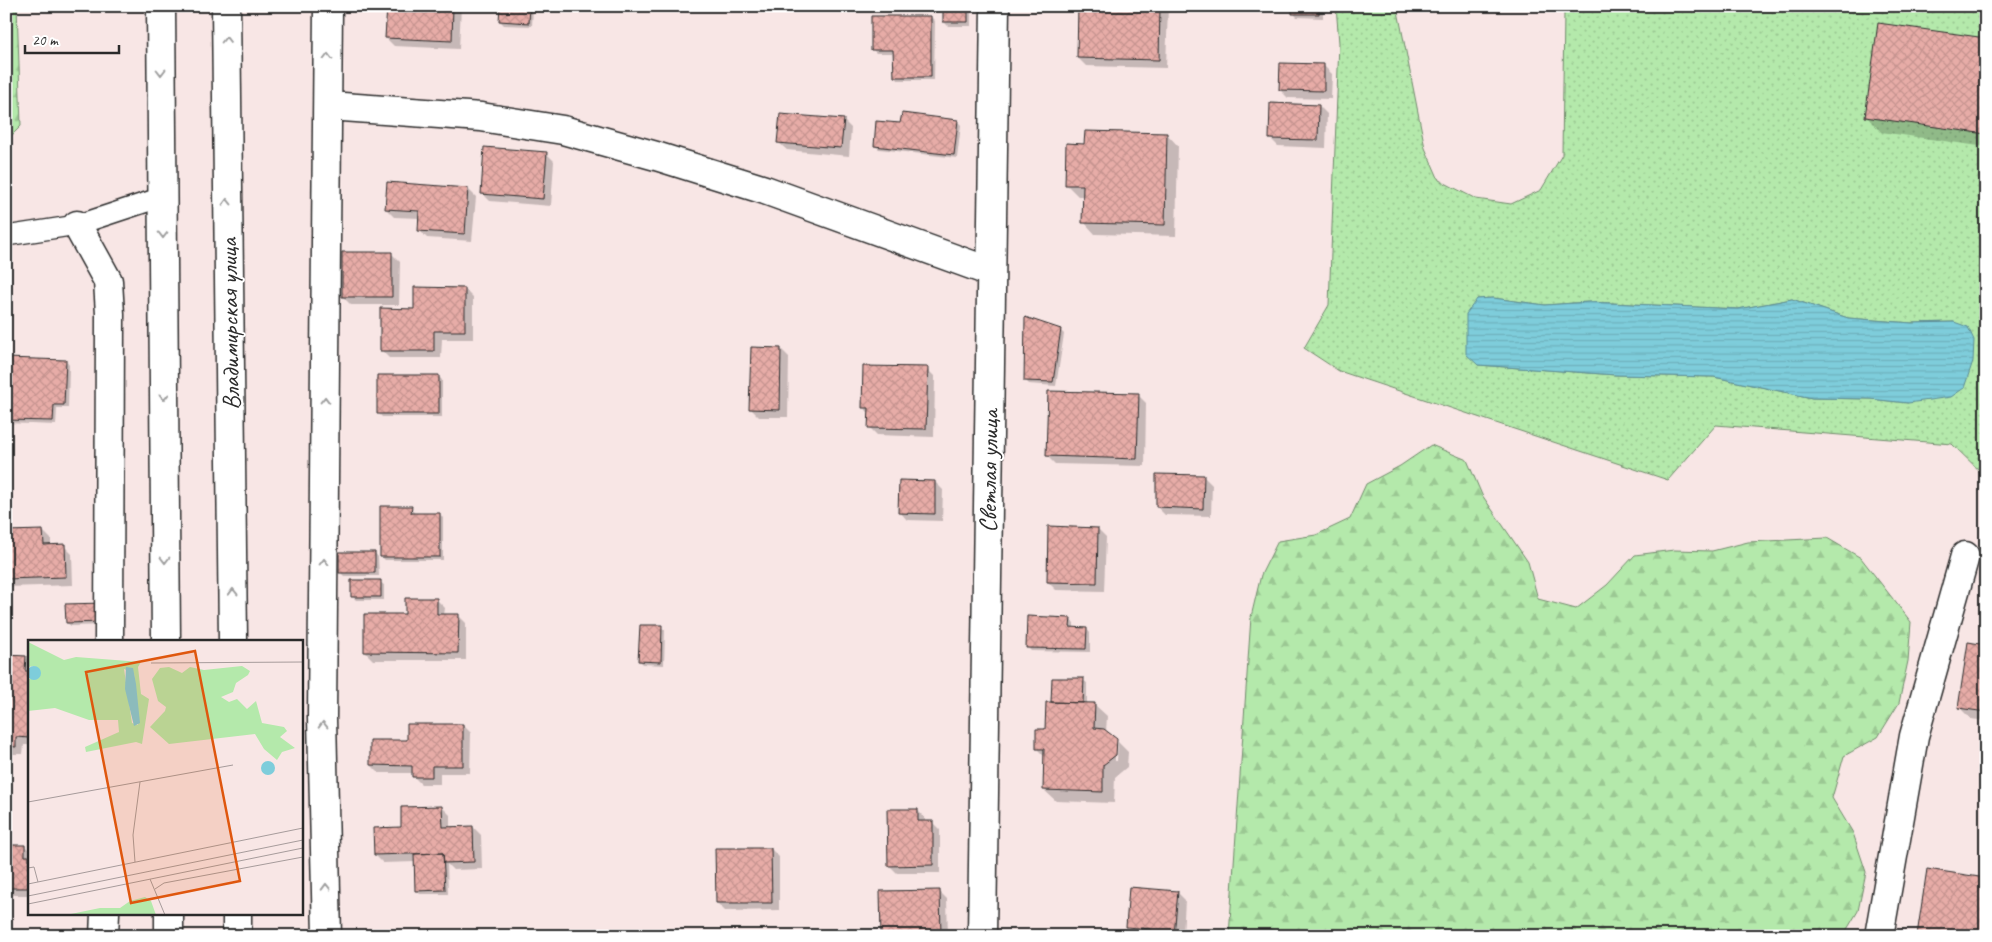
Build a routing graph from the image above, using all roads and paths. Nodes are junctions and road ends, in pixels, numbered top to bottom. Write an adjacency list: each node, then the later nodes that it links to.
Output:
1 (161, 6): 6 (main road, one-way to 6)
2 (226, 6): 13 (main road, Владимирская улица, one-way to 2)
3 (328, 6): 5 (main road, one-way to 3)
4 (994, 6): 9 (main road, Светлая улица)
5 (328, 106): 9 (main road); 20 (main road, one-way to 5)
6 (162, 197): 7 (lane); 12 (main road, one-way to 12)
7 (76, 225): 8 (lane); 11 (main road)
8 (6, 236)
9 (991, 272): 21 (main road, Светлая улица)
10 (1965, 556): 22 (main road)
11 (109, 640)
12 (166, 640)
13 (233, 640)
14 (104, 914): 17 (main road)
15 (168, 914): 18 (main road)
16 (237, 914): 19 (main road)
17 (104, 936)
18 (169, 936)
19 (238, 936)
20 (327, 936)
21 (982, 936)
22 (1879, 936)

